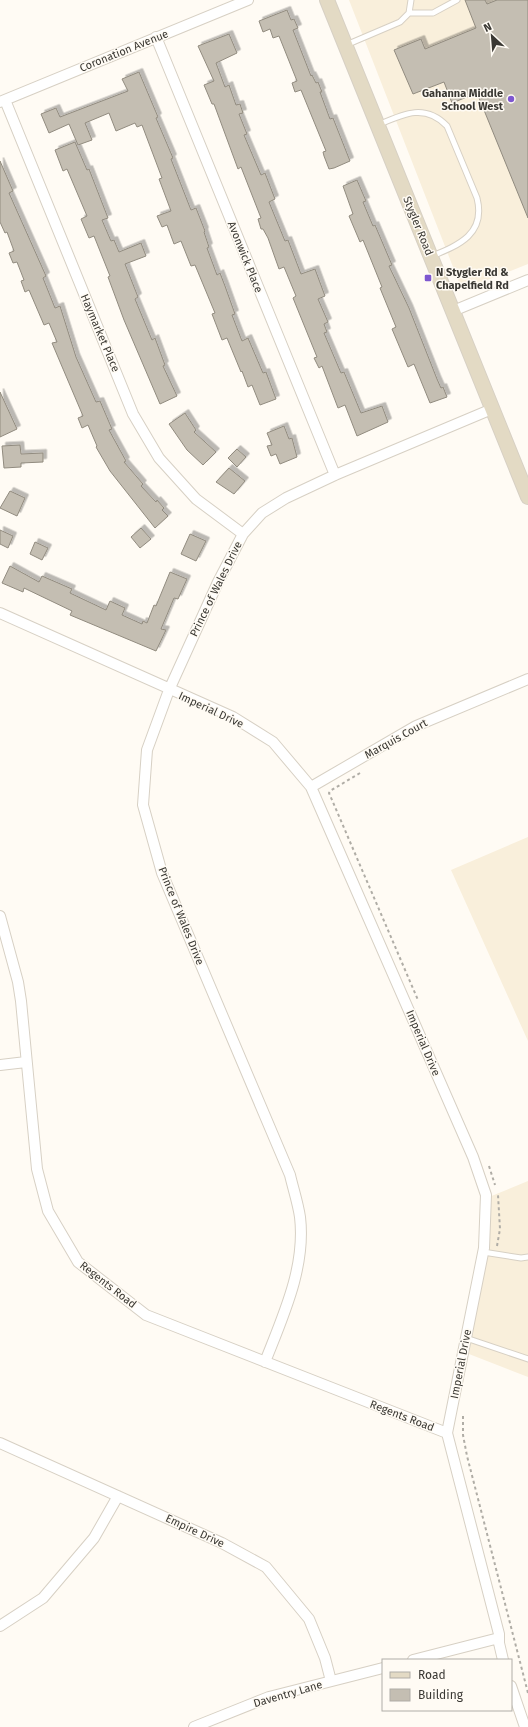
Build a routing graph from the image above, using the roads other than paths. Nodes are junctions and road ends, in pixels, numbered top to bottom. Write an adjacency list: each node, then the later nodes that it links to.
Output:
1 (248, 0): 6 (street, Coronation Avenue)
2 (327, 0): 7 (main road, Stygler Road)
3 (411, 0): 5 (lane)
4 (457, 0): 5 (lane)
5 (409, 13): 7 (lane)
6 (156, 38): 8 (street, Coronation Avenue); 14 (street, Avonwick Place)
7 (345, 45): 9 (main road, Stygler Road)
8 (2, 101): 16 (street, Haymarket Place)
9 (377, 125): 10 (main road, Stygler Road); 10 (lane)
10 (431, 256): 12 (main road, Stygler Road)
11 (528, 280): 12 (street)
12 (453, 311): 13 (main road, Stygler Road)
13 (492, 409): 14 (street, Prince of Wales Drive); 15 (main road, Stygler Road)
14 (335, 476): 16 (street, Prince of Wales Drive)
15 (528, 497)
16 (243, 534): 19 (street, Prince of Wales Drive)
17 (0, 613): 19 (street, Imperial Drive)
18 (528, 679): 20 (street, Marquis Court)
19 (169, 690): 20 (street, Imperial Drive); 28 (street, Prince of Wales Drive)
20 (311, 787): 24 (street, Imperial Drive)
21 (0, 916): 22 (street, Regents Road)
22 (26, 1062): 23 (street); 28 (street, Regents Road)
23 (0, 1065)
24 (483, 1252): 25 (lane); 26 (street, Imperial Drive)
25 (528, 1257)
26 (466, 1338): 27 (lane); 29 (street, Imperial Drive)
27 (528, 1359)
28 (265, 1362): 29 (street, Regents Road)
29 (447, 1433): 33 (street, Imperial Drive)
30 (0, 1443): 31 (street, Empire Drive)
31 (118, 1496): 32 (street); 37 (street, Empire Drive)
32 (0, 1626)
33 (499, 1638): 34 (street); 35 (street, Imperial Drive)
34 (417, 1659)
35 (503, 1659)
36 (382, 1668): 37 (street, Daventry Lane)
37 (331, 1681): 39 (street, Daventry Lane)
38 (512, 1689): 40 (street)
39 (194, 1727)
40 (525, 1727)

